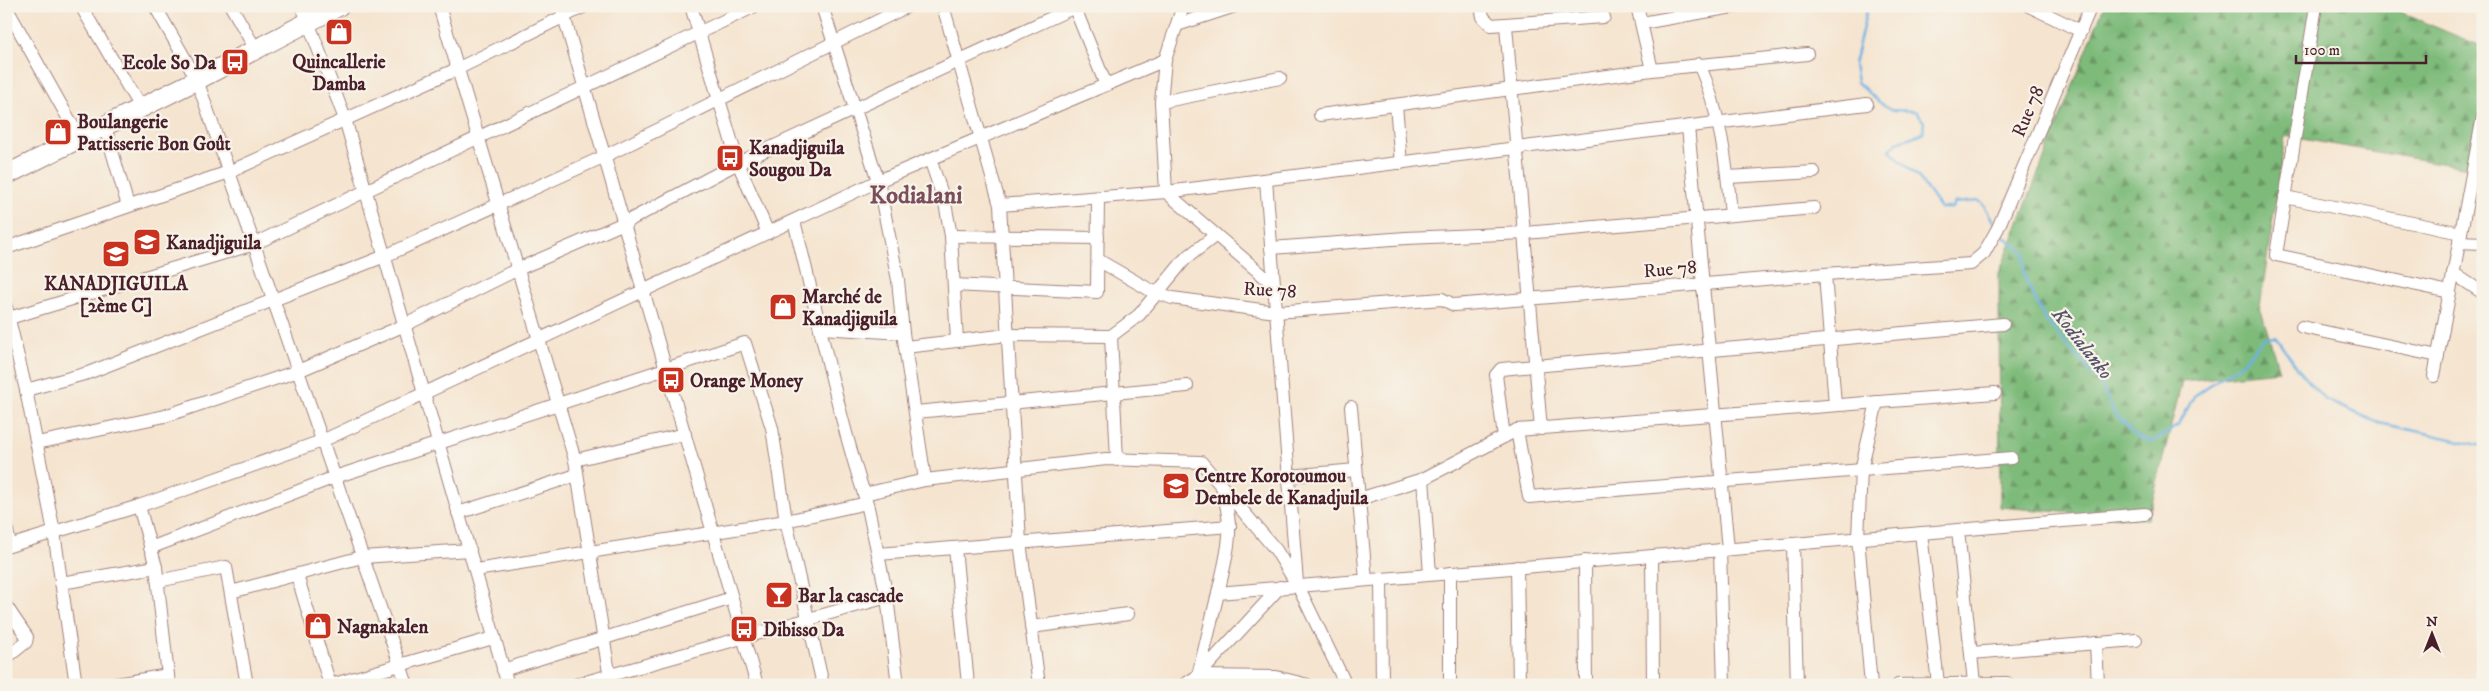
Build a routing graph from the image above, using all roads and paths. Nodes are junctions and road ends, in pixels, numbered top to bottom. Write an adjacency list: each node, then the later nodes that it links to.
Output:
1 (82, 6): 47 (street)
2 (155, 6): 39 (street)
3 (231, 6): 31 (street)
4 (339, 6): 23 (highway)
5 (439, 6): 36 (street)
6 (586, 6): 22 (street)
7 (691, 6): 29 (street)
8 (755, 6): 29 (street)
9 (822, 6): 30 (street)
10 (908, 6): 30 (street)
11 (943, 6): 34 (street)
12 (1183, 6): 26 (street)
13 (1235, 6): 26 (street)
14 (1481, 6): 27 (street)
15 (1637, 6): 25 (street)
16 (1738, 6): 25 (street)
17 (2028, 6): 28 (street)
18 (2091, 6): 28 (street, Rue 78)
19 (2316, 6): 72 (street)
20 (6, 7): 57 (street)
21 (1075, 7): 34 (street); 40 (street)
22 (562, 12): 36 (street); 41 (street)
23 (305, 14): 31 (highway); 50 (street)
24 (1604, 17): 27 (street)
25 (1642, 24): 37 (street)
26 (1177, 25): 33 (street)
27 (1506, 26): 42 (street)
28 (2080, 31): 97 (street, Rue 78)
29 (699, 33): 41 (street); 43 (street)
30 (834, 44): 43 (street); 48 (street)
31 (256, 50): 39 (highway)
32 (1807, 54): 35 (street)
33 (1164, 60): 40 (street); 44 (street)
34 (958, 61): 48 (street); 56 (street)
35 (1699, 64): 37 (street); 52 (street)
36 (457, 69): 50 (street); 55 (street)
37 (1652, 70): 42 (street)
38 (1280, 78): 44 (street)
39 (197, 80): 47 (highway); 63 (street)
40 (1106, 85): 56 (street)
41 (584, 86): 55 (street); 59 (street)
42 (1513, 90): 46 (street); 58 (street)
43 (719, 100): 59 (street); 61 (street)
44 (1161, 102): 71 (street)
45 (1867, 104): 52 (street)
46 (1396, 105): 49 (street); 62 (street)
47 (140, 109): 53 (highway)
48 (855, 109): 61 (street); 69 (street)
49 (1320, 115)
50 (345, 119): 63 (street); 70 (street)
51 (2482, 119): 67 (street)
52 (1718, 123): 54 (street); 66 (street)
53 (104, 127): 57 (highway); 76 (street)
54 (1688, 127): 58 (street); 79 (street)
55 (478, 138): 70 (street); 74 (street)
56 (981, 138): 60 (street); 75 (street)
57 (80, 139): 65 (highway)
58 (1517, 148): 62 (street); 83 (street)
59 (605, 156): 74 (street); 81 (street)
60 (930, 160): 69 (street); 85 (street)
61 (738, 163): 81 (street); 82 (street)
62 (1400, 163): 68 (street)
63 (229, 172): 76 (street); 90 (street)
64 (1814, 172): 66 (street)
65 (6, 175)
66 (1728, 177): 78 (street)
67 (2477, 179): 88 (street)
68 (1266, 180): 71 (street); 92 (street)
69 (878, 181): 80 (street); 114 (street)
70 (366, 190): 90 (street); 93 (street)
71 (1166, 192): 73 (street); 84 (street)
72 (2286, 197): 88 (street); 103 (street)
73 (1098, 198): 75 (street); 87 (street)
74 (498, 205): 93 (street); 95 (street)
75 (1000, 205): 86 (street)
76 (128, 206): 91 (street)
77 (1814, 208): 78 (street)
78 (1731, 215): 79 (street)
79 (1696, 218): 83 (street); 98 (street)
80 (794, 220): 82 (street); 113 (street)
81 (624, 223): 95 (street); 102 (street)
82 (768, 233): 102 (street)
83 (1524, 233): 92 (street); 106 (street)
84 (1216, 235): 100 (street); 104 (street)
85 (951, 236): 86 (street); 99 (street)
86 (1002, 237): 87 (street); 101 (street)
87 (1098, 238): 94 (street)
88 (2460, 238): 89 (street); 96 (street)
89 (2483, 243)
90 (254, 244): 107 (street); 109 (street)
91 (6, 248)
92 (1272, 248): 100 (street)
93 (385, 256): 107 (street); 111 (street)
94 (1098, 260): 101 (street); 104 (street, Rue 78)
95 (518, 270): 111 (street); 118 (street)
96 (2453, 273): 103 (street); 105 (street)
97 (1824, 274): 98 (street, Rue 78); 117 (street)
98 (1703, 284): 106 (street, Rue 78); 121 (street)
99 (954, 285): 101 (street); 119 (street)
100 (1274, 285): 108 (street)
101 (1005, 288): 115 (street)
102 (644, 291): 118 (street); 124 (street)
103 (2450, 292): 122 (street)
104 (1158, 293): 108 (street, Rue 78); 116 (street)
105 (2483, 293)
106 (1530, 299): 108 (street, Rue 78); 123 (street)
107 (274, 301): 125 (street); 128 (street)
108 (1276, 312): 153 (street)
109 (7, 314): 128 (street)
110 (2003, 324): 117 (street)
111 (405, 325): 125 (street); 130 (street)
112 (2302, 326): 122 (street)
113 (821, 328): 114 (street); 159 (street)
114 (902, 333): 120 (street)
115 (1008, 335): 116 (street); 119 (street); 133 (street)
116 (1111, 336): 131 (street)
117 (1830, 339): 121 (street); 135 (street)
118 (538, 340): 130 (street); 134 (street)
119 (957, 341): 120 (street)
120 (904, 347): 137 (street)
121 (1709, 349): 123 (street); 138 (street)
122 (2438, 356): 126 (street)
123 (1536, 364): 139 (street); 142 (street)
124 (666, 369): 134 (street); 141 (street); 164 (street)
125 (298, 371): 143 (street); 144 (street)
126 (2434, 376)
127 (1187, 386): 131 (street)
128 (26, 390): 144 (street)
129 (1995, 392): 132 (street)
130 (425, 393): 143 (street); 145 (street)
131 (1114, 393): 133 (street); 148 (street)
132 (1877, 402): 135 (street); 151 (street)
133 (1012, 403): 137 (street); 149 (street)
134 (558, 404): 145 (street); 147 (street)
135 (1835, 405): 138 (street)
136 (1351, 407): 150 (street)
137 (916, 412): 156 (street)
138 (1716, 415): 139 (street); 157 (street)
139 (1541, 429): 140 (street)
140 (1517, 430): 142 (street); 157 (street)
141 (685, 434): 147 (street); 169 (street)
142 (1504, 436): 155 (street)
143 (322, 441): 154 (street); 161 (street)
144 (37, 443): 168 (street)
145 (439, 443): 154 (street); 162 (street)
146 (2011, 458): 151 (street)
147 (575, 460): 152 (street)
148 (1117, 460): 149 (street); 158 (street)
149 (1016, 470): 156 (street); 172 (street)
150 (1356, 470): 153 (street); 160 (street)
151 (1861, 470): 157 (street); 171 (street)
152 (577, 475): 162 (street); 179 (street)
153 (1289, 476): 194 (street)
154 (335, 477): 175 (street); 182 (street)
155 (1423, 479): 160 (street); 188 (street)
156 (924, 480): 159 (street)
157 (1722, 481): 178 (street)
158 (1222, 489): 166 (street); 194 (street)
159 (866, 498): 164 (street); 180 (street)
160 (1359, 499): 191 (street)
161 (139, 506): 168 (street); 175 (street)
162 (458, 513): 177 (street)
163 (2145, 514): 167 (street)
164 (786, 522): 169 (street); 202 (street)
165 (6, 526): 174 (street)
166 (1230, 526): 172 (street); 197 (street)
167 (1958, 530): 170 (street); 209 (street)
168 (54, 532): 174 (street); 193 (street)
169 (713, 533): 179 (street); 199 (street)
170 (1921, 533): 171 (street); 217 (street)
171 (1858, 538): 173 (street); 240 (street)
172 (1020, 542): 176 (street); 203 (street)
173 (1793, 544): 178 (street); 239 (street)
174 (8, 546)
175 (150, 548): 184 (street)
176 (955, 548): 180 (street); 228 (street)
177 (470, 550): 182 (street); 186 (street)
178 (1724, 550): 181 (street); 238 (street)
179 (589, 551): 186 (street); 206 (street)
180 (878, 554): 198 (street)
181 (1652, 556): 183 (street); 237 (street)
182 (362, 557): 189 (street); 211 (street)
183 (1585, 561): 185 (street); 236 (street)
184 (156, 567): 192 (street); 193 (street)
185 (1517, 567): 187 (street); 235 (street)
186 (476, 570): 204 (street)
187 (1450, 573): 188 (street); 234 (street)
188 (1430, 574): 190 (street)
189 (297, 575): 196 (street); 221 (street)
190 (1381, 579): 191 (street); 233 (street)
191 (1366, 580): 194 (street)
192 (158, 581): 196 (street); 214 (street)
193 (61, 583): 218 (street)
194 (1298, 586): 195 (street); 232 (street)
195 (1280, 587): 197 (street); 213 (street)
196 (231, 592): 220 (street)
197 (1218, 592): 213 (street)
198 (887, 597): 202 (street); 227 (street)
199 (732, 598): 205 (street); 206 (street)
200 (6, 606): 210 (street)
201 (1128, 614): 203 (street)
202 (808, 620): 205 (street); 226 (street)
203 (1032, 627): 229 (street)
204 (493, 638): 211 (street); 212 (street)
205 (744, 638): 215 (street); 225 (street)
206 (602, 639): 212 (street); 215 (street)
207 (2136, 640): 208 (street)
208 (2096, 643): 209 (street); 243 (street)
209 (1971, 653): 216 (street)
210 (6, 658)
211 (400, 665): 221 (street); 222 (street)
212 (503, 670): 223 (street)
213 (1198, 676): 230 (street); 231 (street)
214 (169, 680): 219 (street)
215 (609, 680): 224 (street)
216 (1974, 683): 217 (street); 242 (street)
217 (1942, 684): 241 (street)
218 (76, 685)
219 (111, 685)
220 (247, 685)
221 (331, 685)
222 (407, 685)
223 (508, 685)
224 (574, 685)
225 (757, 685)
226 (822, 685)
227 (898, 685)
228 (968, 685)
229 (1039, 685)
230 (1184, 685)
231 (1308, 685)
232 (1346, 685)
233 (1382, 685)
234 (1450, 685)
235 (1519, 685)
236 (1586, 685)
237 (1653, 685)
238 (1724, 685)
239 (1796, 685)
240 (1871, 685)
241 (1898, 685)
242 (2007, 685)
243 (2098, 685)

